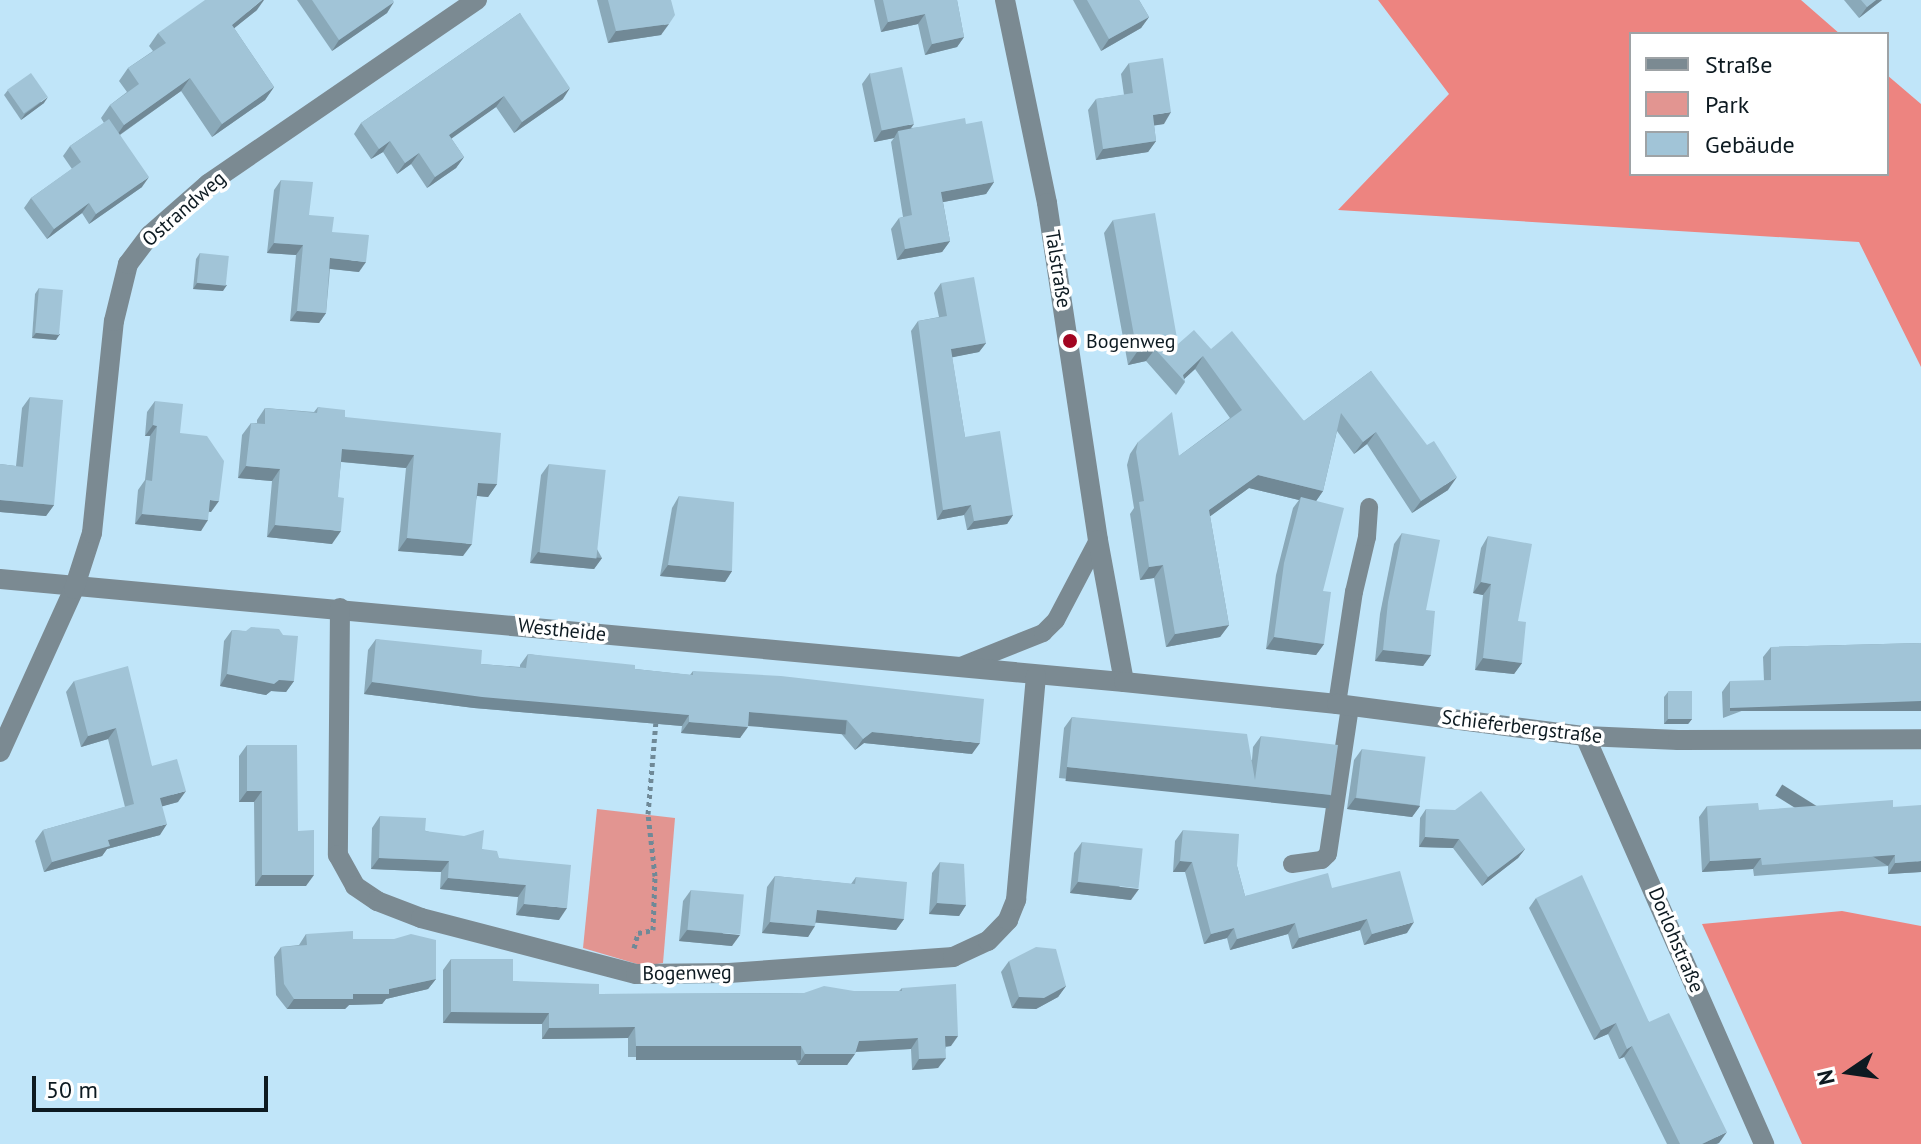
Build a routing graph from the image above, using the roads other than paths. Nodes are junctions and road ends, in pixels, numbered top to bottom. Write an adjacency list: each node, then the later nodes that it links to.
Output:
1 (477, 0): 6 (street, Ostrandweg)
2 (1005, 0): 4 (street, Talstraße)
3 (1369, 507): 11 (lane)
4 (1098, 540): 8 (lane); 10 (street, Talstraße)
5 (0, 579): 6 (street, Westheide)
6 (74, 589): 7 (street, Westheide); 14 (street, Ostrandweg)
7 (340, 608): 8 (street, Westheide); 9 (street, Bogenweg)
8 (955, 668): 9 (street, Westheide)
9 (1036, 676): 10 (street, Westheide)
10 (1124, 682): 11 (street, Schieferbergstraße)
11 (1344, 705): 12 (street, Schieferbergstraße); 15 (lane)
12 (1585, 736): 13 (street, Schieferbergstraße); 16 (street, Dorlohstraße)
13 (1921, 739)
14 (0, 752)
15 (1292, 864)
16 (1764, 1144)

